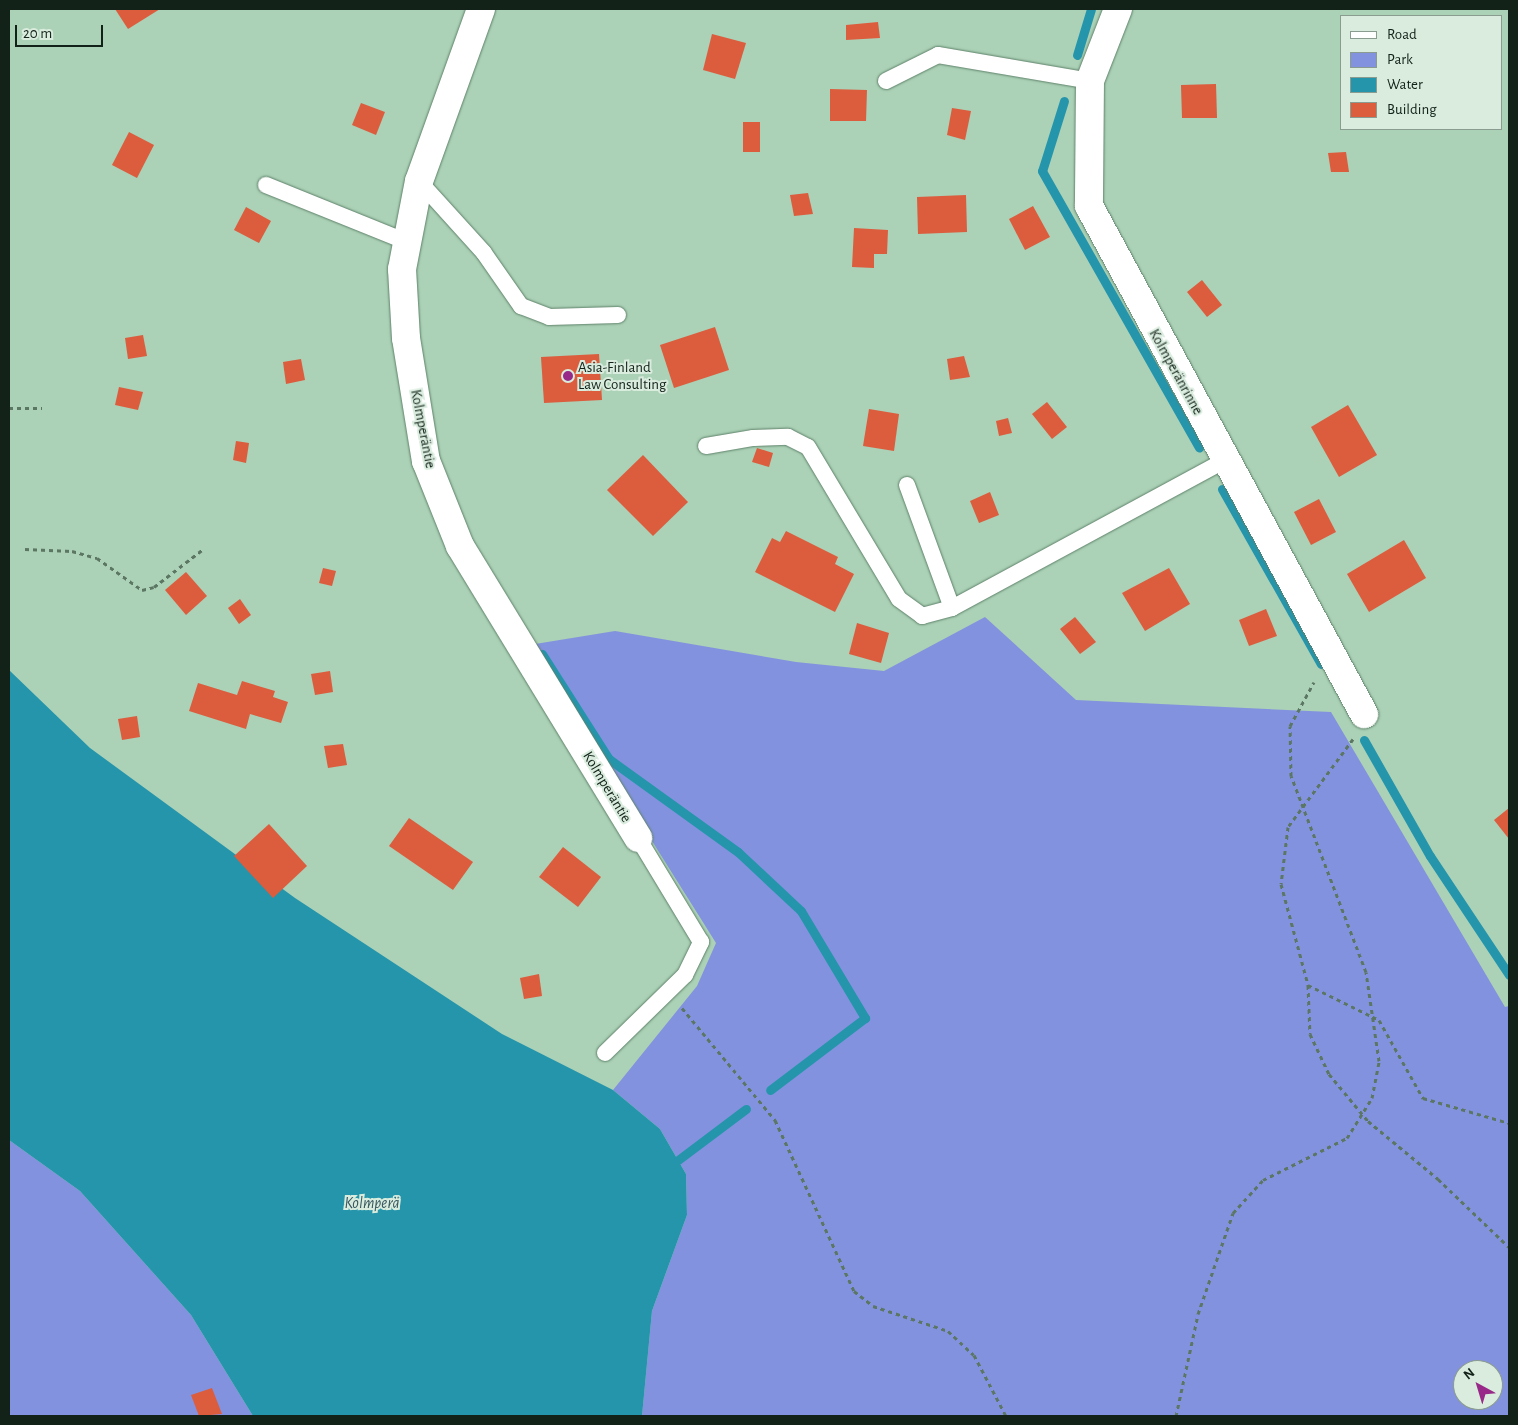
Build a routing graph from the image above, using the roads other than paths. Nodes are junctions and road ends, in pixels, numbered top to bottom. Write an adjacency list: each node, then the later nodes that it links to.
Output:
1 (481, 9): 5 (street, Kolmperäntie)
2 (1118, 9): 4 (street, Kolmperänrinne)
3 (886, 81): 4 (lane)
4 (1090, 82): 10 (street, Kolmperänrinne)
5 (419, 181): 7 (street, Kolmperäntie); 8 (lane)
6 (266, 185): 7 (lane)
7 (407, 242): 14 (street, Kolmperäntie)
8 (618, 315)
9 (706, 446): 12 (lane)
10 (1226, 460): 12 (lane); 13 (street, Kolmperänrinne)
11 (907, 485): 12 (lane)
12 (952, 608)
13 (1364, 714)
14 (638, 838): 15 (lane)
15 (605, 1053)

